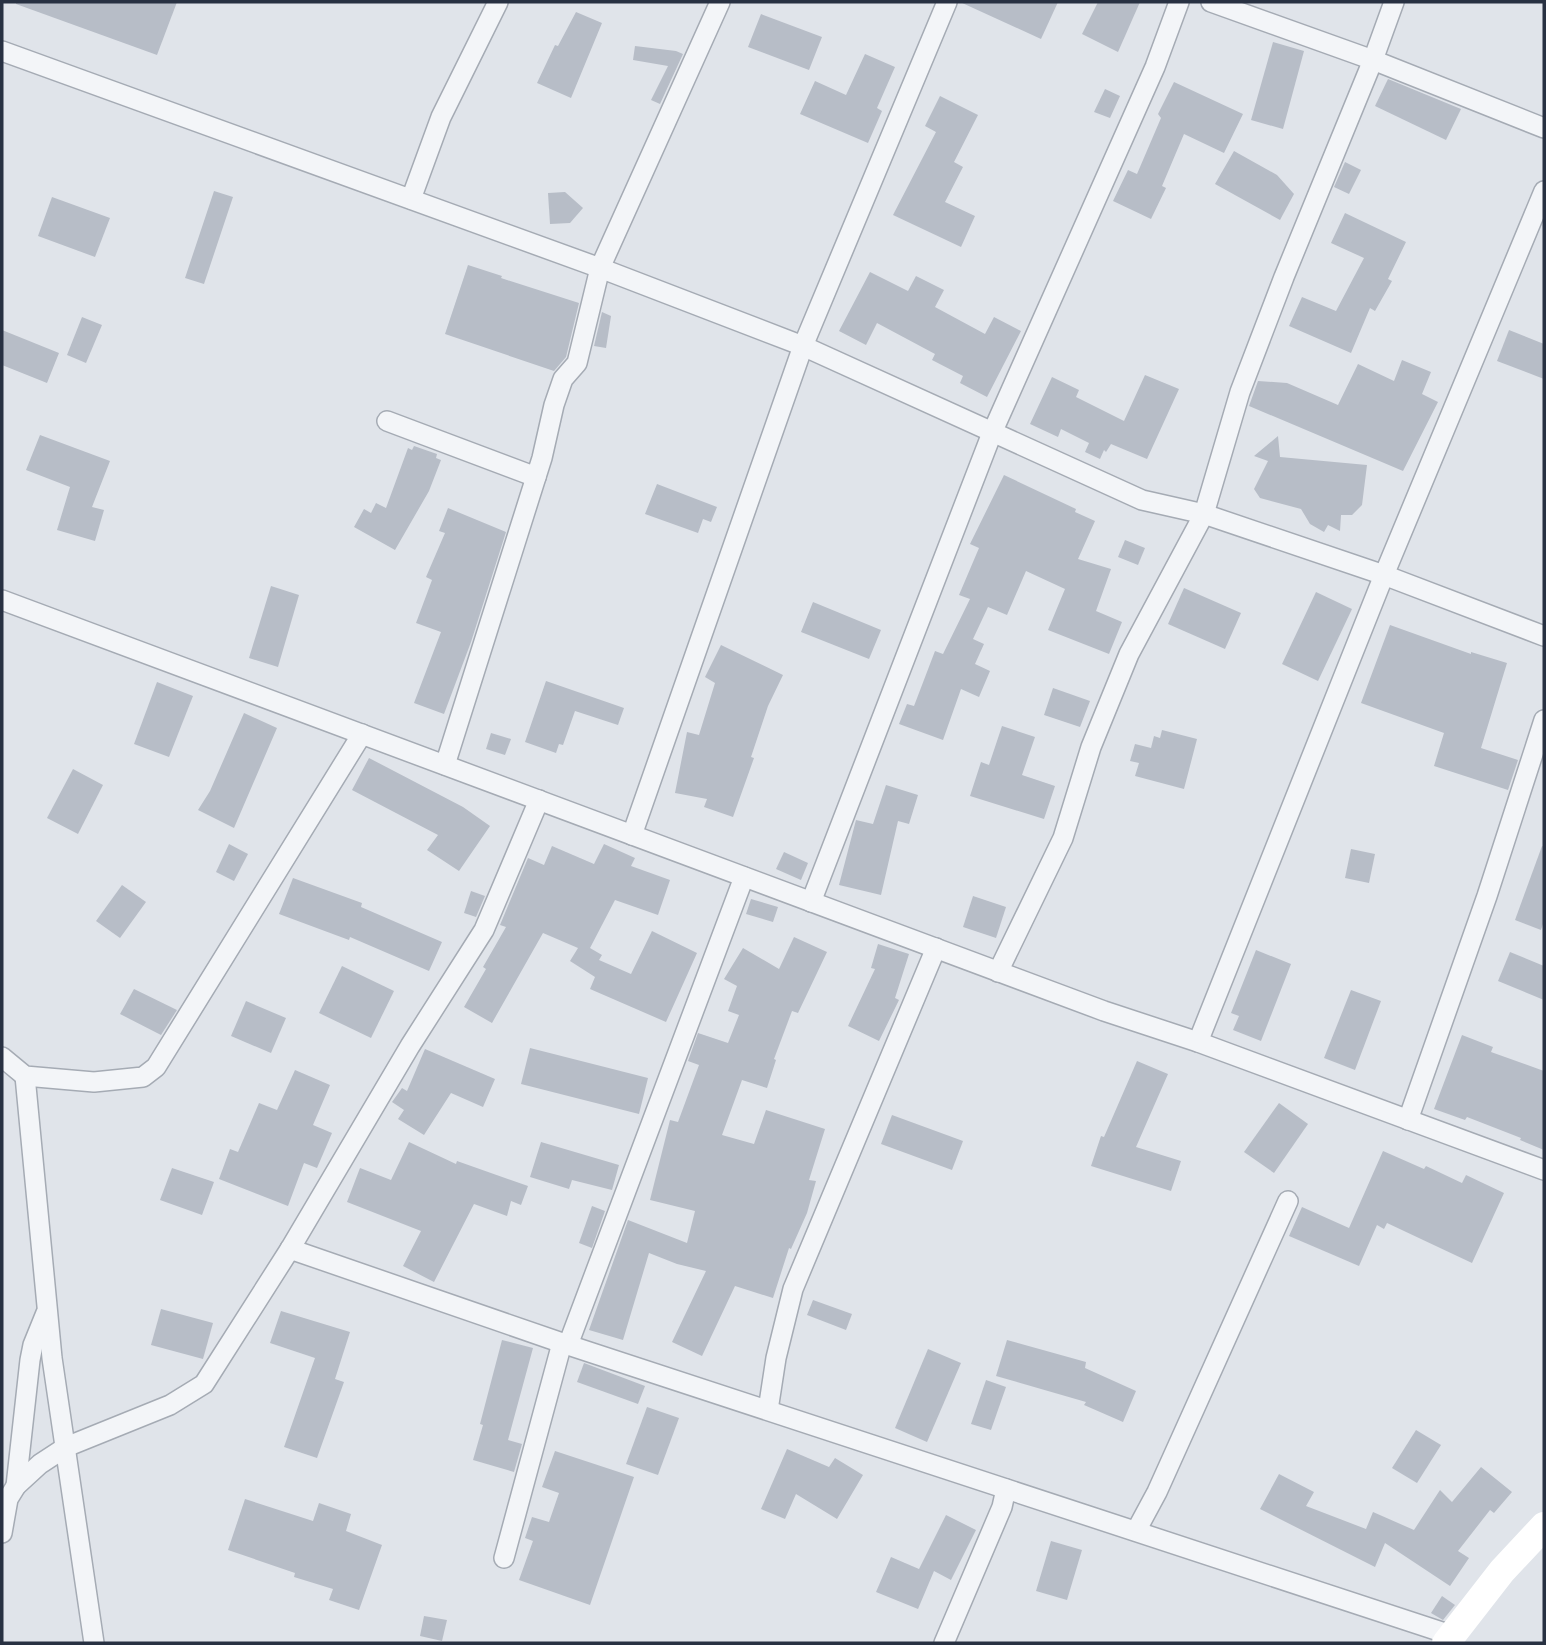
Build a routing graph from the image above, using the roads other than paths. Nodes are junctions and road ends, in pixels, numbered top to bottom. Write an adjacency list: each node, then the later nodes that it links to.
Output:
1 (498, 2): 11 (street)
2 (720, 2): 12 (street)
3 (947, 2): 13 (street)
4 (1179, 2): 15 (street)
5 (1211, 2): 8 (street)
6 (1394, 2): 8 (street)
7 (2, 51): 11 (street)
8 (1373, 60): 9 (street); 17 (street)
9 (1544, 128)
10 (1544, 191): 18 (street)
11 (411, 199): 12 (street)
12 (600, 268): 13 (street); 16 (street)
13 (803, 346): 15 (street); 25 (street)
14 (387, 421): 16 (street)
15 (992, 433): 17 (street); 27 (street)
16 (536, 477): 23 (street)
17 (1204, 514): 18 (street); 29 (street)
18 (1384, 575): 20 (street); 30 (street)
19 (2, 600): 22 (street)
20 (1544, 636)
21 (1544, 720): 33 (street)
22 (362, 734): 23 (street); 32 (street)
23 (445, 765): 24 (street)
24 (539, 800): 25 (street); 36 (street)
25 (632, 835): 26 (street)
26 (744, 877): 27 (street); 38 (street)
27 (811, 902): 28 (street)
28 (936, 948): 29 (street); 39 (street)
29 (998, 972): 30 (street)
30 (1198, 1042): 33 (street)
31 (2, 1057): 32 (street)
32 (25, 1076): 37 (street)
33 (1408, 1120): 34 (street)
34 (1544, 1170)
35 (1288, 1201): 43 (street)
36 (290, 1249): 38 (street); 40 (street)
37 (48, 1308): 40 (street); 41 (street)
38 (565, 1344): 39 (street); 46 (street)
39 (768, 1410): 42 (street)
40 (66, 1447): 41 (street); 48 (street)
41 (16, 1486): 44 (street)
42 (1006, 1489): 43 (street); 49 (street)
43 (1136, 1531): 47 (street)
44 (2, 1534)
45 (1542, 1534): 47 (street)
46 (504, 1558)
47 (1449, 1639)
48 (94, 1643)
49 (944, 1643)

